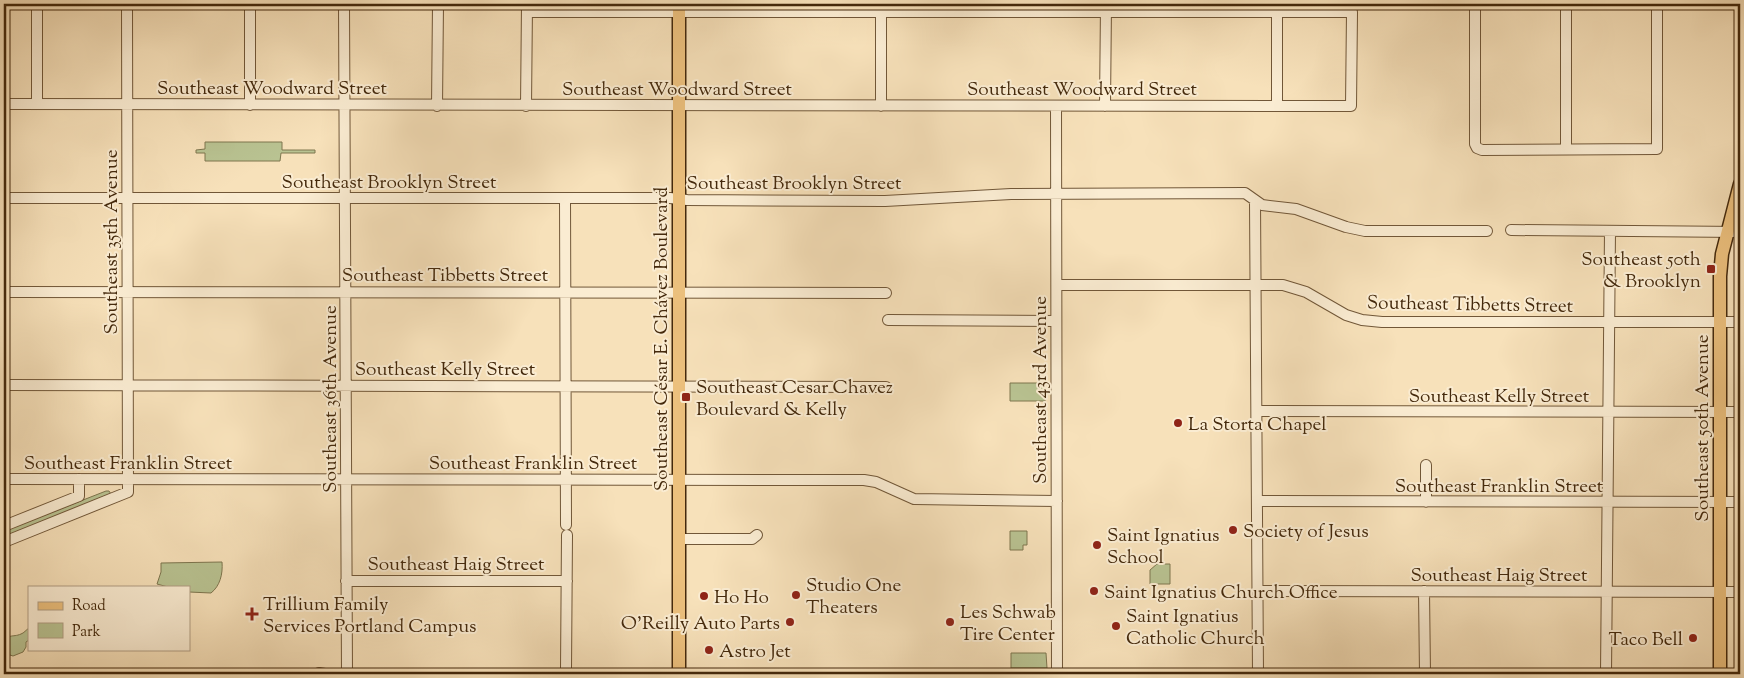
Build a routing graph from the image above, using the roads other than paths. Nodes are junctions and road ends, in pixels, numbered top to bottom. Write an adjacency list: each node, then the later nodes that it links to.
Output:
1 (37, 4): 15 (street)
2 (127, 4): 16 (street, Southeast 35th Avenue)
3 (250, 4): 17 (street)
4 (344, 4): 18 (street, Southeast 36th Avenue)
5 (438, 4): 19 (street)
6 (1475, 4): 26 (street)
7 (1566, 4): 26 (street)
8 (1657, 4): 26 (street)
9 (527, 8): 10 (street); 20 (street)
10 (679, 8): 11 (street); 21 (main road, Southeast César E. Chávez Boulevard)
11 (881, 8): 12 (street); 22 (street)
12 (1106, 8): 13 (street); 24 (street)
13 (1276, 8): 25 (street); 25 (street, Southeast Woodward Street)
14 (4, 104): 15 (street, Southeast Woodward Street)
15 (37, 104): 16 (street, Southeast Woodward Street)
16 (127, 104): 17 (street, Southeast Woodward Street); 29 (street, Southeast 35th Avenue)
17 (250, 105): 18 (street, Southeast Woodward Street)
18 (345, 106): 19 (street, Southeast Woodward Street); 31 (street, Southeast 36th Avenue)
19 (438, 106): 20 (street, Southeast Woodward Street)
20 (526, 106): 21 (street, Southeast Woodward Street)
21 (679, 106): 22 (street, Southeast Woodward Street); 33 (main road, Southeast César E. Chávez Boulevard)
22 (881, 106): 23 (street, Southeast Woodward Street)
23 (1056, 106): 24 (street, Southeast Woodward Street); 28 (street, Southeast 43rd Avenue)
24 (1105, 106): 25 (street, Southeast Woodward Street)
25 (1276, 106)
26 (1566, 149)
27 (1740, 184): 38 (main road, Southeast 50th Avenue)
28 (1056, 194): 33 (street, Southeast Brooklyn Street); 34 (street, Southeast Brooklyn Street); 40 (street, Southeast 43rd Avenue)
29 (127, 197): 30 (street, Southeast Brooklyn Street); 31 (street, Southeast Brooklyn Street); 42 (street, Southeast 35th Avenue)
30 (4, 198)
31 (345, 198): 32 (street, Southeast Brooklyn Street); 43 (street, Southeast 36th Avenue)
32 (565, 198): 33 (street, Southeast Brooklyn Street); 44 (street)
33 (678, 200): 45 (main road, Southeast César E. Chávez Boulevard)
34 (1255, 201): 35 (street, Southeast Brooklyn Street); 39 (street)
35 (1487, 230)
36 (1511, 230): 37 (street)
37 (1610, 231): 38 (street); 49 (street)
38 (1734, 232): 50 (main road, Southeast 50th Avenue)
39 (1256, 284): 40 (street, Southeast Tibbetts Street); 49 (street, Southeast Tibbetts Street); 58 (street)
40 (1057, 286): 48 (street, Southeast 43rd Avenue)
41 (4, 292): 42 (street, Southeast Tibbetts Street)
42 (128, 292): 43 (street, Southeast Tibbetts Street); 53 (street, Southeast 35th Avenue)
43 (346, 292): 44 (street, Southeast Tibbetts Street); 54 (street, Southeast 36th Avenue)
44 (565, 292): 45 (street, Southeast Tibbetts Street); 55 (street)
45 (679, 292): 46 (street, Southeast Tibbetts Street); 57 (main road, Southeast César E. Chávez Boulevard)
46 (886, 293)
47 (888, 320): 48 (street)
48 (1056, 321): 69 (street, Southeast 43rd Avenue)
49 (1608, 322): 50 (street, Southeast Tibbetts Street); 59 (street)
50 (1720, 322): 51 (street, Southeast Tibbetts Street); 60 (main road, Southeast 50th Avenue)
51 (1740, 322)
52 (4, 385): 53 (street, Southeast Kelly Street)
53 (128, 385): 54 (street, Southeast Kelly Street); 65 (street, Southeast 35th Avenue)
54 (346, 386): 55 (street, Southeast Kelly Street); 66 (street, Southeast 36th Avenue)
55 (566, 386): 57 (street, Southeast Kelly Street); 67 (street)
56 (886, 386): 57 (street, Southeast Kelly Street)
57 (678, 387): 68 (main road, Southeast César E. Chávez Boulevard)
58 (1257, 412): 59 (street, Southeast Kelly Street); 70 (street)
59 (1608, 412): 60 (street, Southeast Kelly Street); 72 (street)
60 (1720, 412): 61 (street, Southeast Kelly Street); 73 (main road, Southeast 50th Avenue)
61 (1740, 412)
62 (1426, 465): 71 (street)
63 (4, 479): 64 (street, Southeast Franklin Street)
64 (79, 479): 65 (street, Southeast Franklin Street); 75 (street)
65 (128, 480): 66 (street, Southeast Franklin Street); 78 (street)
66 (347, 480): 67 (street, Southeast Franklin Street); 79 (street, Southeast 36th Avenue)
67 (566, 480): 68 (street, Southeast Franklin Street); 80 (street)
68 (678, 480): 69 (street, Southeast Franklin Street); 77 (main road, Southeast César E. Chávez Boulevard)
69 (1057, 501): 89 (street, Southeast 43rd Avenue)
70 (1257, 501): 71 (street, Southeast Franklin Street); 81 (street)
71 (1426, 502): 72 (street, Southeast Franklin Street)
72 (1607, 502): 73 (street, Southeast Franklin Street); 83 (street)
73 (1719, 502): 74 (street, Southeast Franklin Street); 84 (main road, Southeast 50th Avenue)
74 (1740, 502)
75 (4, 526)
76 (758, 535): 77 (street)
77 (678, 538): 88 (main road, Southeast César E. Chávez Boulevard)
78 (4, 542)
79 (346, 581): 80 (street, Southeast Haig Street); 86 (street, Southeast 36th Avenue)
80 (566, 581): 87 (street)
81 (1258, 591): 82 (street, Southeast Haig Street); 90 (street)
82 (1424, 591): 83 (street, Southeast Haig Street); 91 (street)
83 (1606, 592): 84 (street, Southeast Haig Street); 92 (street)
84 (1719, 592): 85 (street, Southeast Haig Street); 93 (main road, Southeast 50th Avenue)
85 (1740, 592)
86 (347, 674)
87 (564, 674)
88 (679, 674)
89 (1057, 674)
90 (1258, 674)
91 (1425, 674)
92 (1606, 674)
93 (1720, 674)

